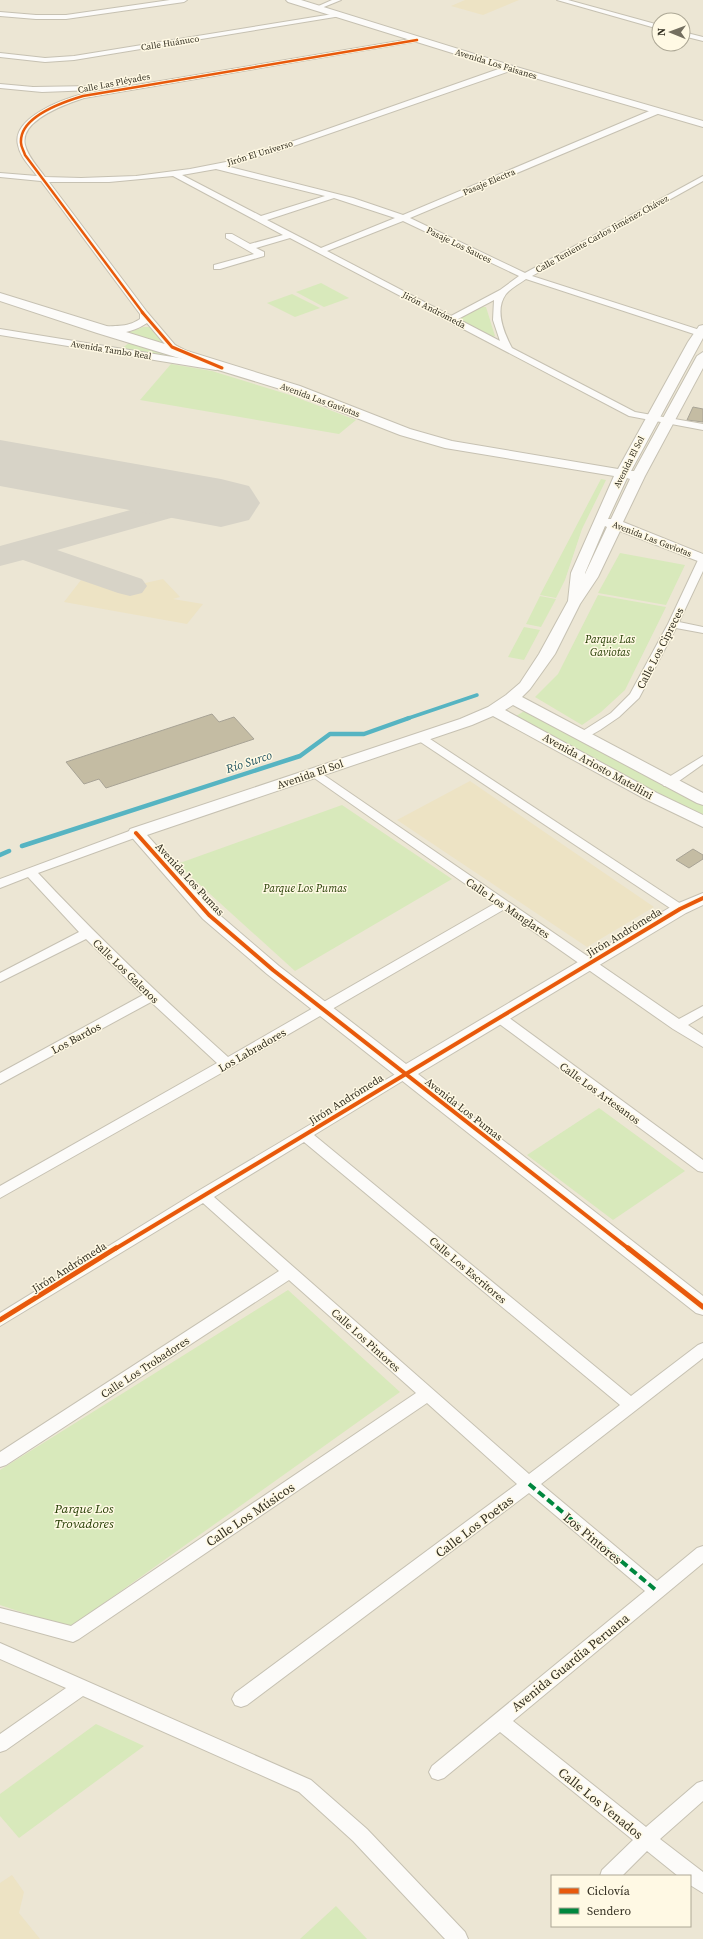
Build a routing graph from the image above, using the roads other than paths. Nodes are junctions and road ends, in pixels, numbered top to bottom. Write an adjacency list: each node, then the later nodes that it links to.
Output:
1 (184, 0): 6 (street)
2 (291, 0): 5 (street, Avenida Los Faisanes)
3 (338, 0): 5 (street)
4 (560, 0): 8 (street)
5 (317, 8): 7 (street, Avenida Los Faisanes)
6 (0, 14)
7 (339, 15): 11 (street, Avenida Los Faisanes); 12 (street, Calle Huánuco)
8 (651, 25)
9 (691, 36): 10 (street)
10 (703, 39)
11 (417, 40): 13 (street, Avenida Los Faisanes); 15 (street, Calle Las Pléyades)
12 (0, 55)
13 (510, 68): 18 (street, Avenida Los Faisanes); 20 (street, Jirón El Universo)
14 (0, 86): 16 (street)
15 (136, 86): 16 (street, Calle Las Pléyades); 17 (street, Calle Las Pléyades)
16 (34, 89): 17 (street)
17 (56, 105): 24 (street, Calle Las Pléyades)
18 (657, 111): 19 (street, Avenida Los Faisanes); 26 (street, Pasaje Electra)
19 (703, 124)
20 (217, 166): 21 (street, Jirón El Universo); 25 (street, Pasaje Los Sauces)
21 (172, 173): 24 (street, Jirón El Universo); 27 (street, Jirón Andrómeda)
22 (0, 175): 24 (street, Jirón El Universo)
23 (703, 178): 33 (street, Calle Teniente Carlos Jiménez Chávez)
24 (45, 180): 36 (street, Calle Las Pléyades)
25 (334, 196): 26 (street, Pasaje Los Sauces); 27 (street)
26 (403, 218): 31 (street, Pasaje Electra); 33 (street, Pasaje Los Sauces)
27 (261, 219): 28 (street, Jirón Andrómeda)
28 (291, 235): 30 (street); 31 (street, Jirón Andrómeda)
29 (229, 236): 30 (street)
30 (250, 247): 32 (street)
31 (320, 251): 37 (street, Jirón Andrómeda)
32 (217, 267)
33 (525, 276): 34 (street, Calle Teniente Carlos Jiménez Chávez); 39 (street, Pasaje Los Sauces)
34 (503, 292): 37 (street, Calle Teniente Carlos Jiménez Chávez); 43 (street)
35 (0, 297): 38 (street, Avenida Las Gaviotas)
36 (144, 314): 38 (street); 45 (street, Calle Las Pléyades)
37 (452, 319): 43 (street, Jirón Andrómeda)
38 (101, 330): 41 (street, Avenida Las Gaviotas)
39 (701, 331): 46 (street, Avenida El Sol)
40 (0, 332): 42 (street, Avenida Tambo Real)
41 (119, 336): 42 (street); 45 (street, Avenida Las Gaviotas)
42 (102, 348): 45 (street, Avenida Tambo Real)
43 (509, 349): 46 (street, Jirón Andrómeda)
44 (703, 356): 47 (street, Avenida El Sol)
45 (222, 368): 49 (street, Avenida Las Gaviotas)
46 (652, 418): 47 (street, Jirón Andrómeda); 49 (street, Avenida El Sol)
47 (668, 421): 48 (street, Jirón Andrómeda); 50 (street, Avenida El Sol)
48 (703, 427)
49 (622, 474): 50 (street, Avenida Las Gaviotas); 51 (street, Avenida El Sol)
50 (638, 476): 52 (street, Avenida El Sol)
51 (600, 521): 52 (street, Avenida Las Gaviotas); 54 (street, Avenida El Sol)
52 (615, 524): 53 (street, Avenida Las Gaviotas); 54 (street, Avenida El Sol)
53 (703, 560): 55 (street, Calle Los Cipreces)
54 (573, 604): 57 (street, Avenida El Sol)
55 (673, 624): 56 (street); 59 (street, Calle Los Cipreces)
56 (703, 630)
57 (512, 698): 58 (street, Avenida El Sol); 59 (street, Avenida Ariosto Matellini)
58 (494, 710): 60 (street, Avenida El Sol); 65 (street, Avenida Ariosto Matellini)
59 (582, 736): 63 (street, Avenida Ariosto Matellini)
60 (420, 737): 62 (street, Avenida El Sol); 71 (street)
61 (703, 759): 63 (street)
62 (314, 773): 66 (street, Avenida El Sol); 70 (street, Calle Los Manglares)
63 (668, 783): 64 (street, Avenida Ariosto Matellini)
64 (703, 800)
65 (703, 822)
66 (136, 833): 67 (street, Avenida El Sol); 76 (street, Avenida Los Pumas)
67 (30, 872): 68 (street, Avenida El Sol); 72 (street, Calle Los Galenos)
68 (0, 884)
69 (703, 898): 71 (street, Jirón Andrómeda)
70 (503, 904): 73 (street, Calle Los Manglares); 76 (street, Los Labradores)
71 (680, 909): 73 (street, Jirón Andrómeda)
72 (87, 933): 74 (street); 75 (street, Calle Los Galenos)
73 (590, 963): 78 (street, Jirón Andrómeda); 79 (street, Calle Los Manglares)
74 (0, 978)
75 (152, 996): 81 (street, Calle Los Galenos); 83 (street, Los Bardos)
76 (323, 1009): 81 (street, Los Labradores); 82 (street, Avenida Los Pumas)
77 (703, 1010): 79 (street)
78 (499, 1017): 82 (street, Jirón Andrómeda); 85 (street, Calle Los Artesanos)
79 (678, 1026): 80 (street, Calle Los Manglares)
80 (703, 1042)
81 (227, 1064): 86 (street, Los Labradores)
82 (404, 1074): 84 (street, Jirón Andrómeda); 89 (street, Avenida Los Pumas)
83 (0, 1079)
84 (305, 1135): 87 (street, Jirón Andrómeda); 93 (street, Calle Los Escritores)
85 (703, 1167)
86 (0, 1193)
87 (203, 1195): 88 (street, Calle Los Pintores); 90 (street, Jirón Andrómeda)
88 (290, 1272): 92 (street, Calle Los Pintores); 94 (street, Calle Los Trobadores)
89 (703, 1307)
90 (0, 1320)
91 (703, 1349): 93 (street, Calle Los Poetas)
92 (427, 1394): 95 (street, Calle Los Pintores); 98 (street, Calle Los Músicos)
93 (631, 1405): 95 (street, Calle Los Poetas)
94 (0, 1460)
95 (529, 1484): 97 (street, Los Pintores); 101 (street, Calle Los Poetas)
96 (703, 1553): 97 (street, Avenida Guardia Peruana)
97 (657, 1591): 102 (street, Avenida Guardia Peruana)
98 (0, 1615)
99 (0, 1652): 100 (street)
100 (81, 1688): 103 (street); 109 (street)
101 (241, 1699)
102 (500, 1720): 104 (street, Avenida Guardia Peruana); 106 (street, Calle Los Venados)
103 (0, 1744)
104 (438, 1772)
105 (703, 1789): 106 (street)
106 (646, 1839): 107 (street); 108 (street, Calle Los Venados)
107 (610, 1875)
108 (703, 1884)
109 (458, 1939)

